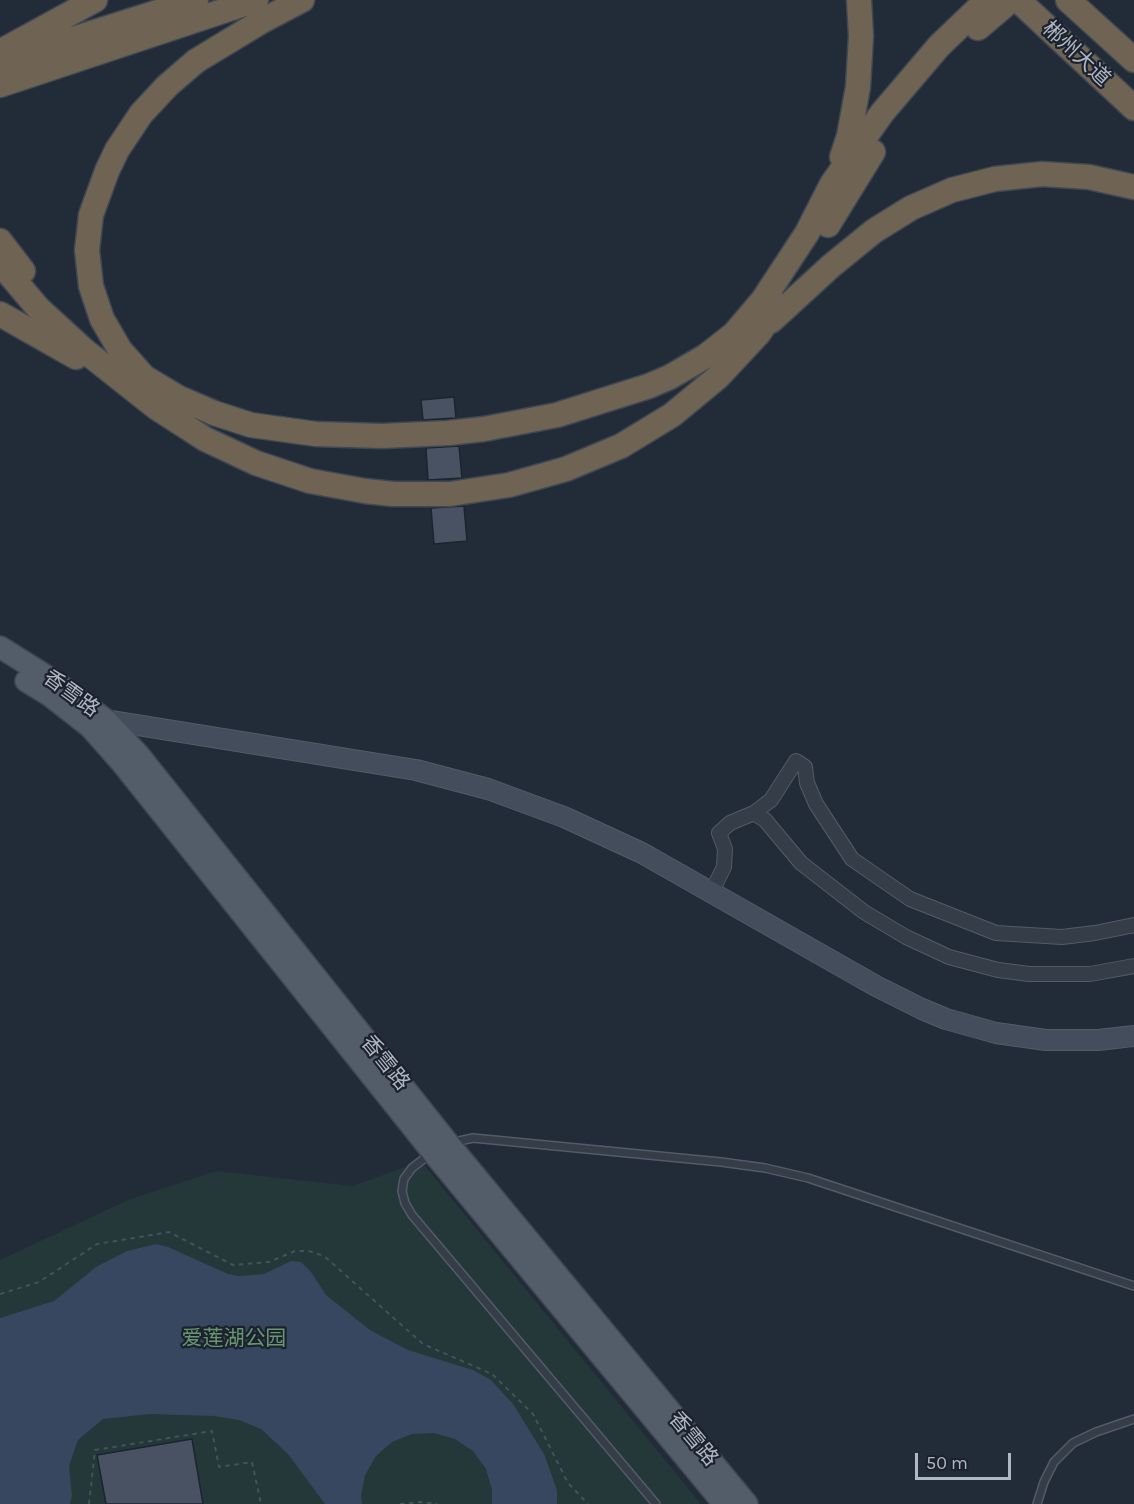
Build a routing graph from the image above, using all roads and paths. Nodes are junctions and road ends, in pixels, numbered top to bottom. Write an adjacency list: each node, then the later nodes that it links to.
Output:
1 (96, 0): 12 (highway)
2 (196, 0): 14 (highway)
3 (256, 0): 15 (highway)
4 (302, 0): 23 (highway)
5 (859, 0): 17 (highway)
6 (1011, 0): 9 (highway)
7 (1018, 0): 16 (highway, 郴州大道)
8 (1068, 0): 10 (highway, 郴州大道)
9 (980, 13): 17 (highway); 22 (highway)
10 (1087, 17): 11 (highway); 13 (highway, 郴州大道)
11 (1134, 46)
12 (0, 52)
13 (1134, 60)
14 (0, 62)
15 (0, 85)
16 (1134, 108)
17 (832, 184): 23 (highway)
18 (1134, 187): 22 (highway)
19 (0, 241): 23 (highway)
20 (0, 263): 23 (highway)
21 (0, 314): 23 (highway)
22 (759, 333): 23 (highway)
23 (140, 384)
24 (0, 647): 26 (main road, 香雪路)
25 (0, 664): 26 (main road, 香雪路)
26 (98, 724): 28 (street); 32 (main road, 香雪路)
27 (754, 813): 28 (street); 29 (street); 30 (street)
28 (711, 893): 31 (street)
29 (1134, 925)
30 (1134, 966)
31 (1134, 1036)
32 (441, 1148): 33 (lane); 41 (lane); 42 (main road, 香雪路); 43 (main road, 香雪路)
33 (1134, 1286)
34 (0, 1294): 40 (path)
35 (1134, 1419): 44 (lane)
36 (89, 1504): 37 (path)
37 (261, 1504)
38 (400, 1504): 39 (path)
39 (436, 1504)
40 (588, 1504)
41 (656, 1504)
42 (724, 1504)
43 (747, 1504)
44 (1037, 1504)

